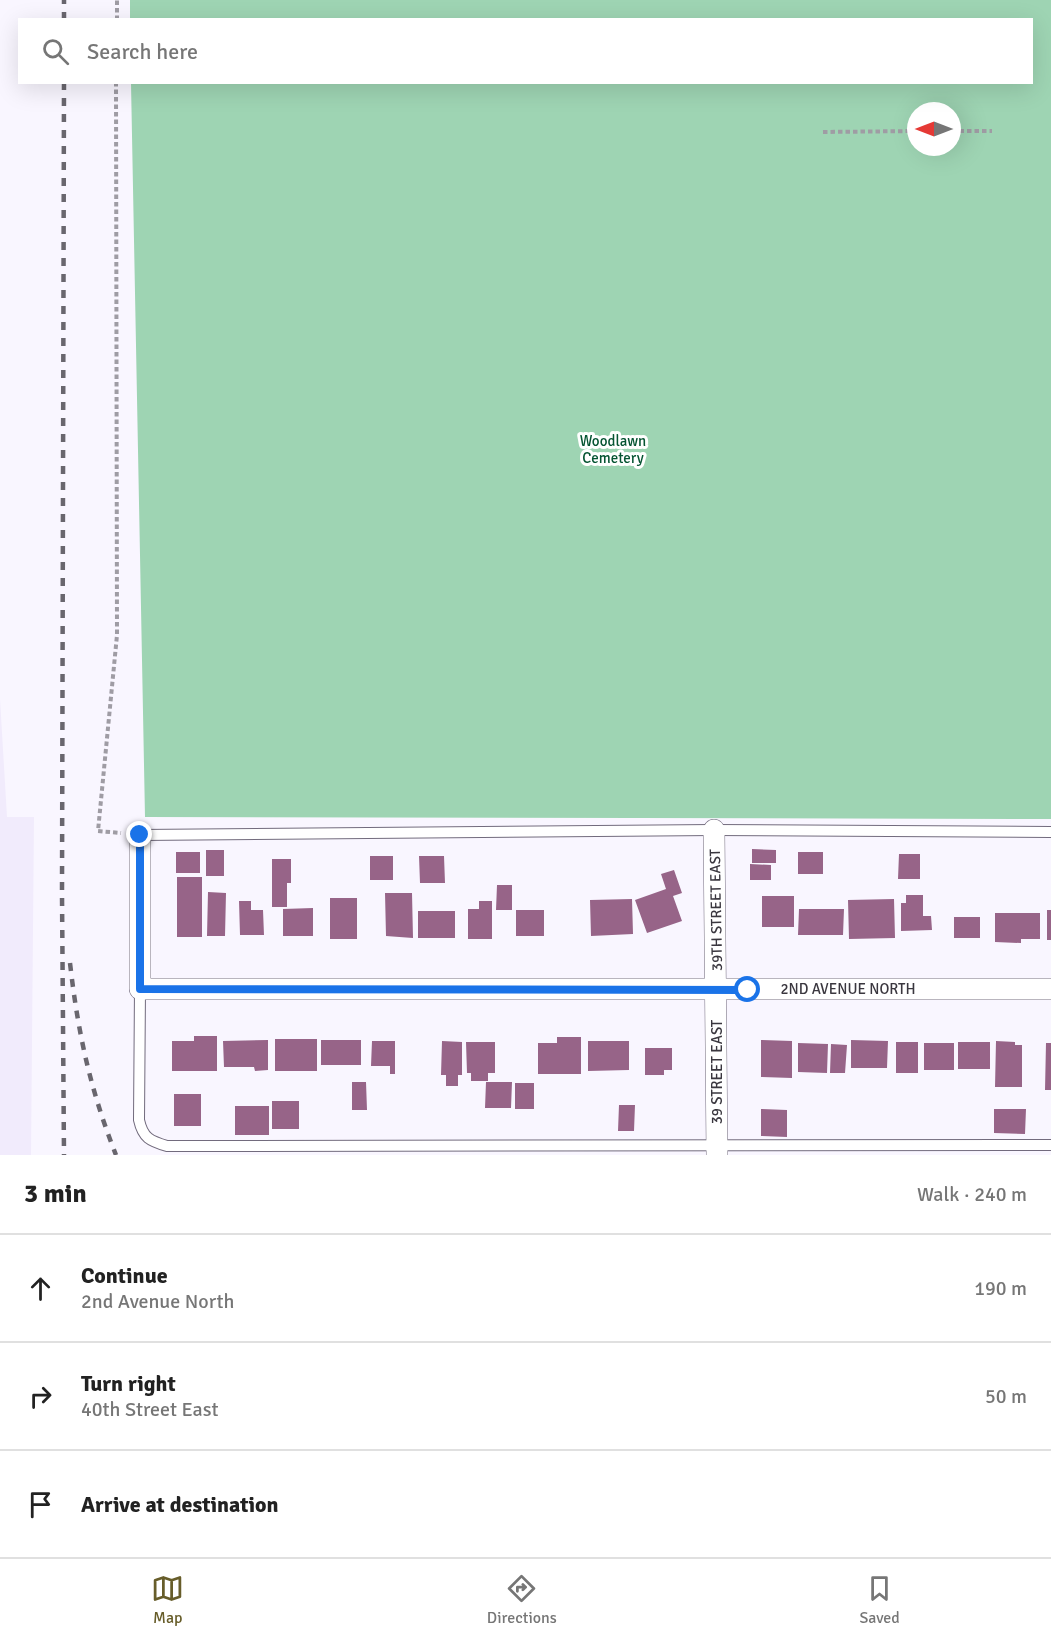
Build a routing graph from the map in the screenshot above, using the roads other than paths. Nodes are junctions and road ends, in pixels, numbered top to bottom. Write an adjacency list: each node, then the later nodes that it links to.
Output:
1 (714, 830): 2 (lane); 3 (lane); 6 (street, 39TH STREET EAST)
2 (1051, 832)
3 (140, 835): 4 (street)
4 (140, 989): 6 (street, 2ND AVENUE NORTH); 8 (lane)
5 (1051, 989): 6 (street, 2ND AVENUE NORTH)
6 (717, 990): 8 (street, 39 STREET EAST)
7 (1051, 1145): 8 (lane)
8 (717, 1150)

